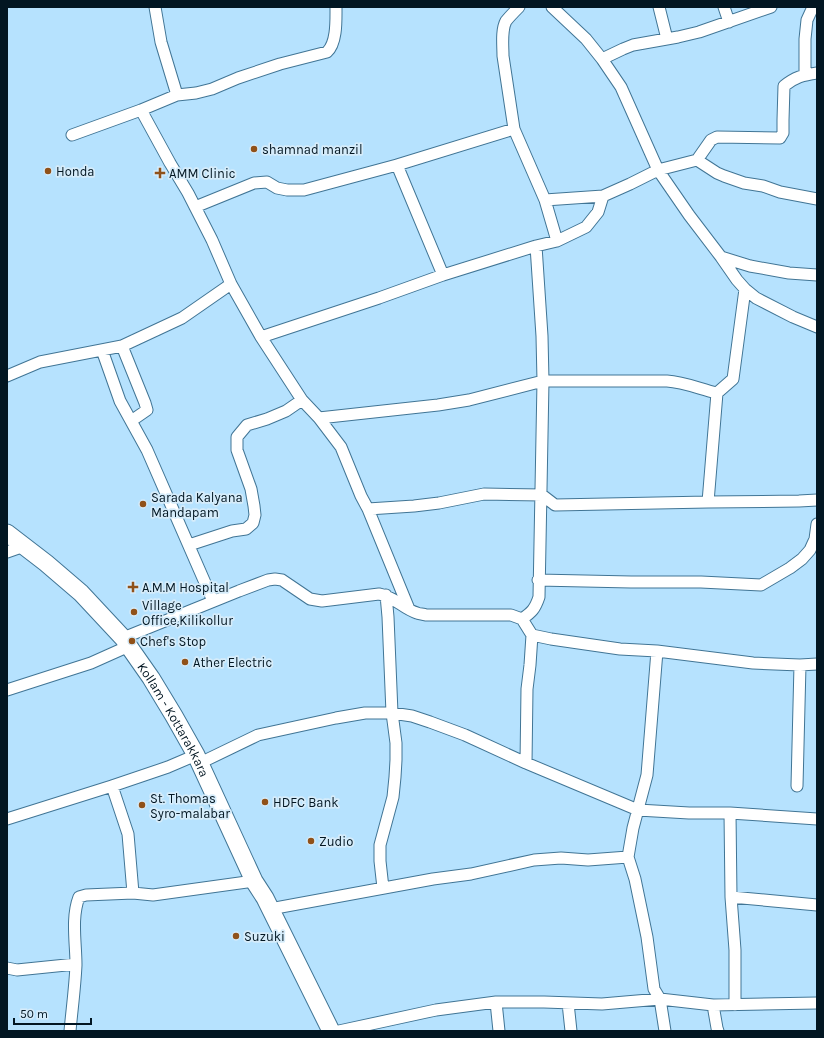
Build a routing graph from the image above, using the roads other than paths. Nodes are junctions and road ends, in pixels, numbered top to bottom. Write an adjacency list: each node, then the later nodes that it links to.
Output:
1 (155, 7): 14 (street)
2 (336, 7): 14 (street)
3 (519, 7): 16 (street)
4 (552, 7): 11 (street)
5 (659, 7): 10 (street)
6 (724, 7): 9 (street)
7 (771, 7): 9 (street)
8 (813, 7): 13 (street)
9 (728, 22): 10 (street)
10 (667, 39): 11 (street)
11 (602, 59): 20 (street)
12 (817, 73): 13 (street)
13 (805, 74): 18 (street)
14 (177, 95): 15 (street)
15 (141, 110): 17 (street); 24 (street)
16 (514, 129): 19 (street); 23 (street)
17 (72, 135)
18 (697, 160): 20 (street); 22 (street)
19 (397, 165): 24 (street); 28 (street)
20 (658, 170): 21 (street); 27 (street)
21 (603, 196): 23 (street); 25 (street)
22 (817, 199)
23 (545, 200): 25 (street)
24 (195, 207): 30 (street)
25 (557, 240): 26 (street)
26 (536, 246): 28 (street); 37 (street)
27 (721, 257): 29 (street); 31 (street)
28 (443, 275): 33 (street)
29 (817, 275)
30 (231, 284): 33 (street); 34 (street)
31 (745, 289): 32 (street); 38 (street)
32 (817, 327)
33 (261, 337): 39 (street)
34 (122, 346): 35 (street); 41 (street)
35 (102, 350): 36 (street); 48 (street)
36 (7, 376)
37 (543, 380): 38 (street); 40 (street); 42 (street)
38 (717, 392): 44 (street)
39 (302, 400): 40 (street); 48 (street)
40 (319, 418): 45 (street)
41 (134, 419)
42 (542, 495): 44 (street); 45 (street); 51 (street)
43 (817, 500): 44 (street)
44 (708, 502)
45 (368, 509): 54 (street)
46 (817, 524): 51 (street)
47 (7, 533): 49 (main road, Kollam - Kottarakkara)
48 (189, 545): 53 (street)
49 (24, 546): 50 (street); 57 (main road, Kollam - Kottarakkara)
50 (7, 552)
51 (538, 580): 55 (street)
52 (386, 595): 53 (street); 54 (street); 62 (street)
53 (213, 601): 57 (street)
54 (410, 609): 55 (street)
55 (522, 619): 56 (street)
56 (532, 635): 58 (street); 64 (street)
57 (126, 642): 61 (street); 63 (main road, Kollam - Kottarakkara)
58 (657, 651): 60 (street); 67 (street)
59 (817, 664): 60 (street)
60 (800, 665): 66 (street)
61 (7, 690)
62 (392, 713): 63 (street); 64 (street); 73 (street)
63 (198, 759): 65 (street); 72 (main road, Kollam - Kottarakkara)
64 (526, 763): 67 (street)
65 (112, 786): 69 (street); 74 (street)
66 (797, 786)
67 (638, 810): 68 (street); 71 (street)
68 (730, 814): 70 (street); 75 (street)
69 (7, 819)
70 (817, 819)
71 (628, 857): 73 (street); 80 (street)
72 (254, 880): 74 (street); 77 (main road, Kollam - Kottarakkara)
73 (383, 888): 77 (street)
74 (133, 893): 78 (street)
75 (731, 897): 76 (street); 85 (street)
76 (817, 905)
77 (270, 909): 87 (main road, Kollam - Kottarakkara)
78 (76, 964): 79 (street); 86 (street)
79 (7, 968)
80 (660, 999): 82 (street); 84 (street); 91 (street)
81 (496, 1002): 82 (street); 88 (street); 89 (street)
82 (568, 1003): 90 (street)
83 (817, 1003): 85 (street)
84 (713, 1005): 85 (street); 92 (street)
85 (735, 1005)
86 (70, 1031)
87 (331, 1031)
88 (339, 1031)
89 (500, 1031)
90 (571, 1031)
91 (665, 1031)
92 (718, 1031)

